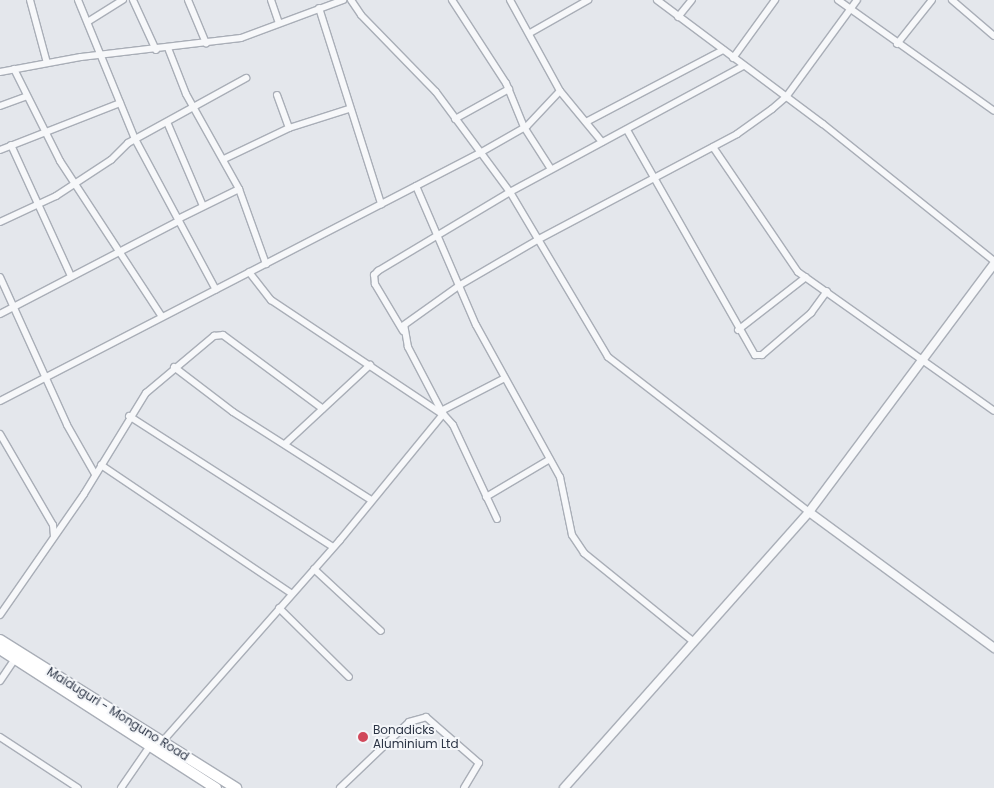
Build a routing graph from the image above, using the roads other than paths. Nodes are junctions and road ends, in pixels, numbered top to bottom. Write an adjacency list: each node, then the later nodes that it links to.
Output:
1 (31, 0): 35 (street)
2 (78, 0): 24 (street)
3 (123, 0): 24 (street)
4 (133, 0): 31 (street)
5 (188, 0): 28 (street)
6 (271, 0): 25 (street)
7 (343, 0): 19 (street)
8 (351, 0): 50 (street)
9 (452, 0): 40 (street)
10 (510, 0): 26 (street)
11 (588, 0): 20 (street)
12 (657, 0): 23 (street)
13 (692, 0): 23 (street)
14 (775, 0): 34 (street)
15 (838, 0): 22 (street)
16 (857, 0): 22 (street)
17 (932, 0): 29 (street)
18 (952, 0): 27 (street)
19 (331, 2): 21 (street)
20 (577, 3): 26 (street)
21 (320, 8): 25 (street); 48 (street)
22 (850, 10): 29 (street); 44 (street)
23 (678, 17): 32 (street)
24 (88, 22): 33 (street)
25 (279, 22): 28 (street)
26 (530, 33): 41 (street)
27 (994, 36)
28 (206, 43): 30 (street)
29 (897, 44): 49 (street)
30 (168, 48): 31 (street); 47 (street)
31 (156, 50): 33 (street)
32 (723, 50): 34 (street); 52 (street)
33 (101, 55): 35 (street); 45 (street)
34 (733, 58): 36 (street)
35 (47, 63): 37 (street)
36 (743, 66): 44 (street); 55 (street)
37 (14, 69): 38 (street); 43 (street)
38 (0, 72)
39 (246, 78): 47 (street)
40 (509, 89): 50 (street); 53 (street)
41 (560, 91): 52 (street); 53 (street)
42 (277, 95): 54 (street)
43 (25, 97): 46 (street); 56 (street)
44 (786, 97): 60 (street); 78 (street)
45 (120, 103): 56 (street); 57 (street)
46 (0, 106)
47 (195, 109): 51 (street); 63 (street)
48 (349, 109): 54 (street); 70 (street)
49 (994, 111)
50 (455, 119): 62 (street)
51 (167, 122): 57 (street); 72 (street)
52 (586, 122): 58 (street)
53 (524, 127): 62 (street); 64 (street)
54 (289, 128): 63 (street)
55 (626, 130): 58 (street); 65 (street)
56 (44, 132): 59 (street); 66 (street)
57 (135, 140): 66 (street); 73 (street)
58 (602, 142): 64 (street)
59 (11, 145): 61 (street); 71 (street)
60 (713, 147): 65 (street); 83 (street)
61 (0, 150)
62 (478, 154): 67 (street); 69 (street)
63 (224, 159): 68 (street)
64 (550, 169): 69 (street)
65 (654, 178): 76 (street); 90 (street)
66 (75, 183): 71 (street); 77 (street)
67 (416, 186): 70 (street); 75 (street)
68 (240, 189): 72 (street); 79 (street)
69 (510, 192): 75 (street); 76 (street)
70 (381, 204): 79 (street)
71 (40, 205): 74 (street); 81 (street)
72 (203, 206): 73 (street)
73 (178, 220): 77 (street); 85 (street)
74 (0, 222)
75 (435, 236): 84 (street); 91 (street)
76 (539, 239): 84 (street); 109 (street)
77 (118, 252): 81 (street); 89 (street)
78 (994, 262): 92 (street)
79 (266, 264): 80 (street)
80 (250, 272): 85 (street); 93 (street)
81 (71, 276): 87 (street)
82 (0, 277): 87 (street)
83 (806, 277): 86 (street); 90 (street)
84 (460, 285): 91 (street); 96 (street)
85 (216, 290): 89 (street)
86 (827, 291): 90 (street); 92 (street)
87 (12, 306): 88 (street); 95 (street)
88 (0, 314)
89 (162, 317): 95 (street)
90 (738, 330)
91 (404, 332): 100 (street)
92 (924, 362): 99 (street); 109 (street)
93 (370, 365): 98 (street); 100 (street)
94 (174, 367): 98 (street); 101 (street); 103 (street)
95 (46, 377): 97 (street); 106 (street)
96 (503, 379): 100 (street); 104 (street)
97 (0, 401)
98 (323, 409): 103 (street)
99 (994, 411)
100 (442, 412): 107 (street); 108 (street)
101 (129, 416): 105 (street); 112 (street)
102 (0, 434): 111 (street)
103 (286, 443): 108 (street)
104 (550, 459): 107 (street); 119 (street)
105 (102, 465): 106 (street); 114 (street)
106 (96, 474): 111 (street)
107 (486, 497): 110 (street)
108 (371, 500): 112 (street)
109 (809, 512): 119 (street); 120 (street)
110 (497, 519)
111 (54, 538): 116 (street)
112 (333, 548): 113 (street)
113 (314, 569): 114 (street); 117 (street)
114 (292, 594): 115 (street)
115 (279, 608): 123 (street); 126 (street)
116 (0, 615)
117 (381, 631)
118 (0, 640): 122 (main road, Maiduguri - Monguno Road)
119 (694, 642): 134 (street)
120 (994, 648)
121 (0, 649): 122 (main road, Maiduguri - Monguno Road)
122 (17, 655): 124 (street); 126 (main road, Maiduguri - Monguno Road); 127 (main road, Maiduguri - Monguno Road)
123 (349, 677)
124 (0, 681)
125 (0, 737): 128 (street)
126 (162, 742): 131 (main road, Maiduguri - Monguno Road)
127 (150, 746): 129 (street); 130 (main road, Maiduguri - Monguno Road)
128 (78, 788)
129 (121, 788)
130 (216, 788)
131 (236, 788)
132 (340, 788): 133 (street)
133 (464, 788)
134 (564, 788)

